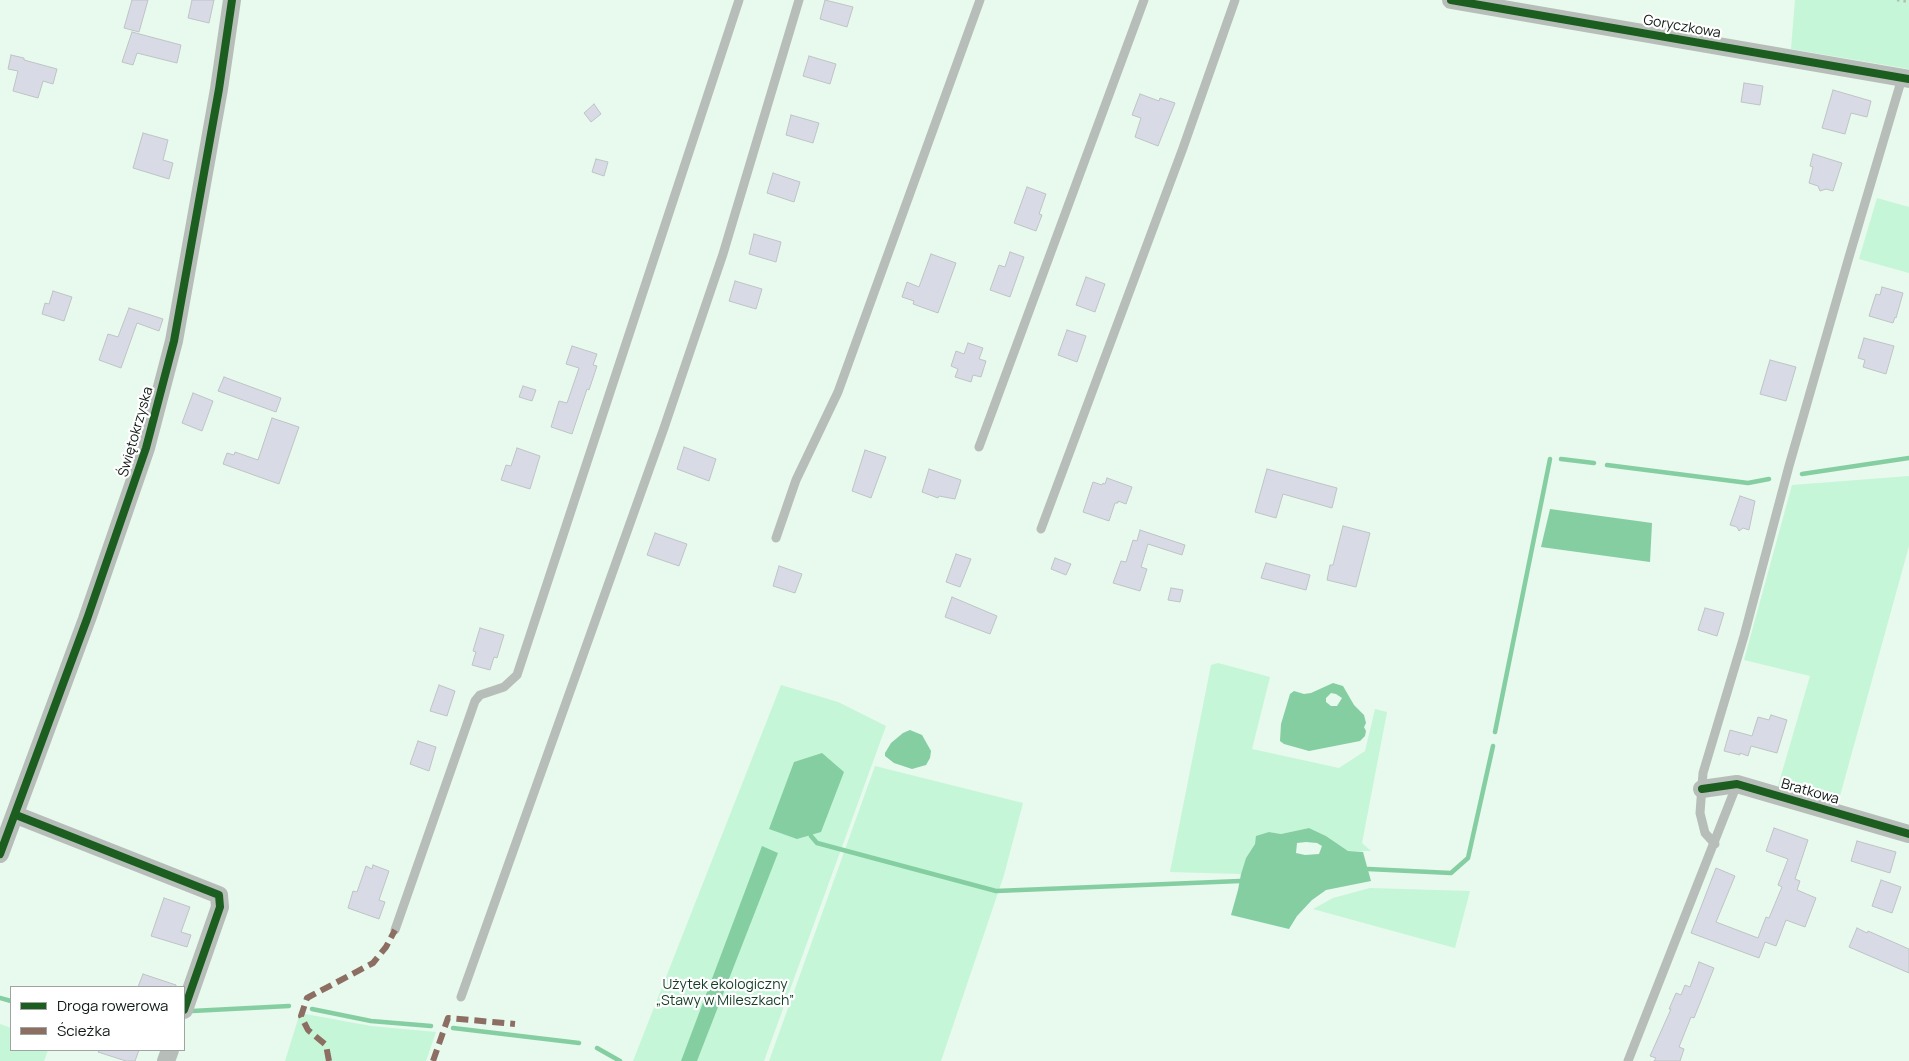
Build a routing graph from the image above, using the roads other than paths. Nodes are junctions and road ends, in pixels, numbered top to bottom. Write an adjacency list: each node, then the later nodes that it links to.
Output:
1 (232, 0): 14 (street, Świętokrzyska)
2 (739, 0): 18 (lane)
3 (798, 0): 19 (lane)
4 (980, 0): 11 (lane)
5 (1144, 0): 9 (lane)
6 (1235, 0): 10 (lane)
7 (1451, 0): 8 (street, Goryczkowa)
8 (1905, 78): 13 (lane)
9 (979, 448)
10 (1041, 529)
11 (776, 538)
12 (1737, 784): 13 (street, Bratkowa); 15 (street, Bratkowa); 16 (lane)
13 (1702, 789): 16 (lane)
14 (16, 815): 17 (street, Świętokrzyska); 20 (street)
15 (1909, 834)
16 (1715, 844): 21 (lane)
17 (0, 854)
18 (395, 930)
19 (461, 997)
20 (185, 1007)
21 (1628, 1061)

